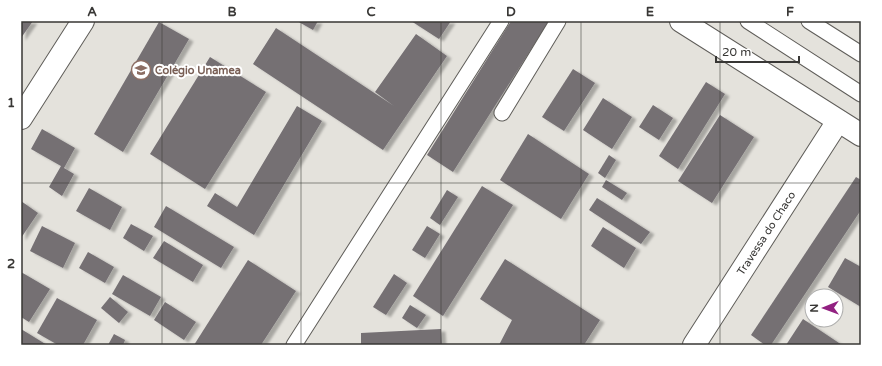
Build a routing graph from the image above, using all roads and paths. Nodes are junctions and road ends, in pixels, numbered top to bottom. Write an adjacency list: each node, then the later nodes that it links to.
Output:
1 (82, 21): 10 (main road)
2 (501, 21): 13 (lane)
3 (558, 21): 9 (lane)
4 (682, 21): 11 (main road)
5 (748, 21): 8 (lane)
6 (809, 21): 7 (lane)
7 (861, 54)
8 (861, 94)
9 (502, 113)
10 (21, 118)
11 (838, 121): 12 (main road); 14 (main road, Travessa do Chaco)
12 (861, 135)
13 (294, 345)
14 (694, 345)

